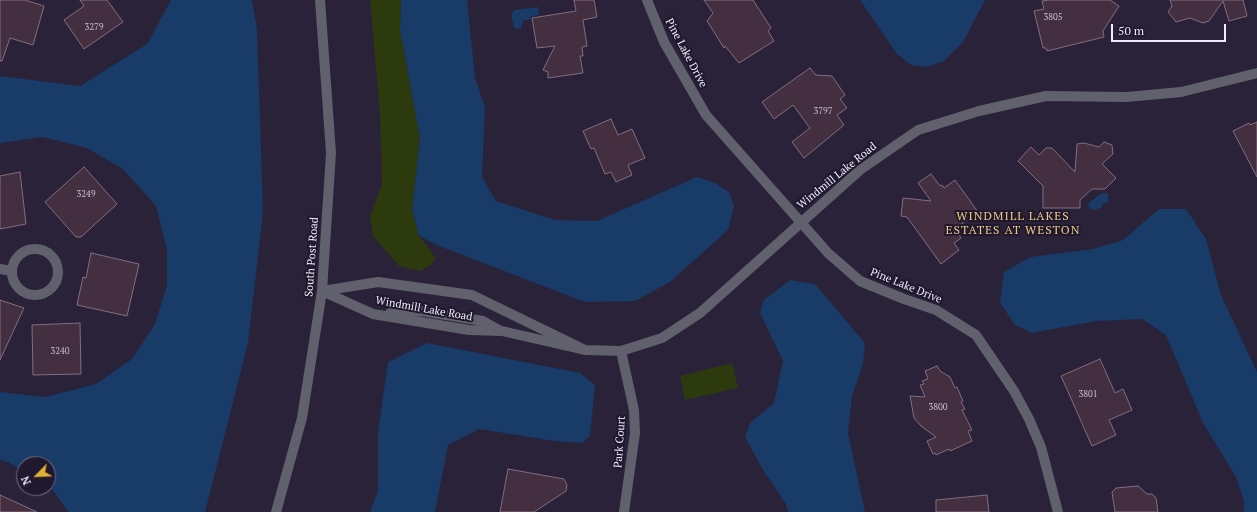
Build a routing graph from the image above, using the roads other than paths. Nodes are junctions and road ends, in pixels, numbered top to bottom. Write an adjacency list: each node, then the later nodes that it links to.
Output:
1 (320, 0): 7 (street, South Post Road)
2 (646, 0): 4 (street, Pine Lake Drive)
3 (1257, 73): 4 (street, Windmill Lake Road)
4 (800, 222): 9 (street, Windmill Lake Road); 12 (street, Pine Lake Drive)
5 (0, 269): 6 (street)
6 (11, 271): 6 (street)
7 (322, 291): 8 (street, Windmill Lake Road); 8 (street, Windmill Lake Road); 10 (street, South Post Road)
8 (584, 350): 9 (street, Windmill Lake Road)
9 (622, 351): 11 (street, Park Court)
10 (276, 512)
11 (624, 512)
12 (1058, 512)

